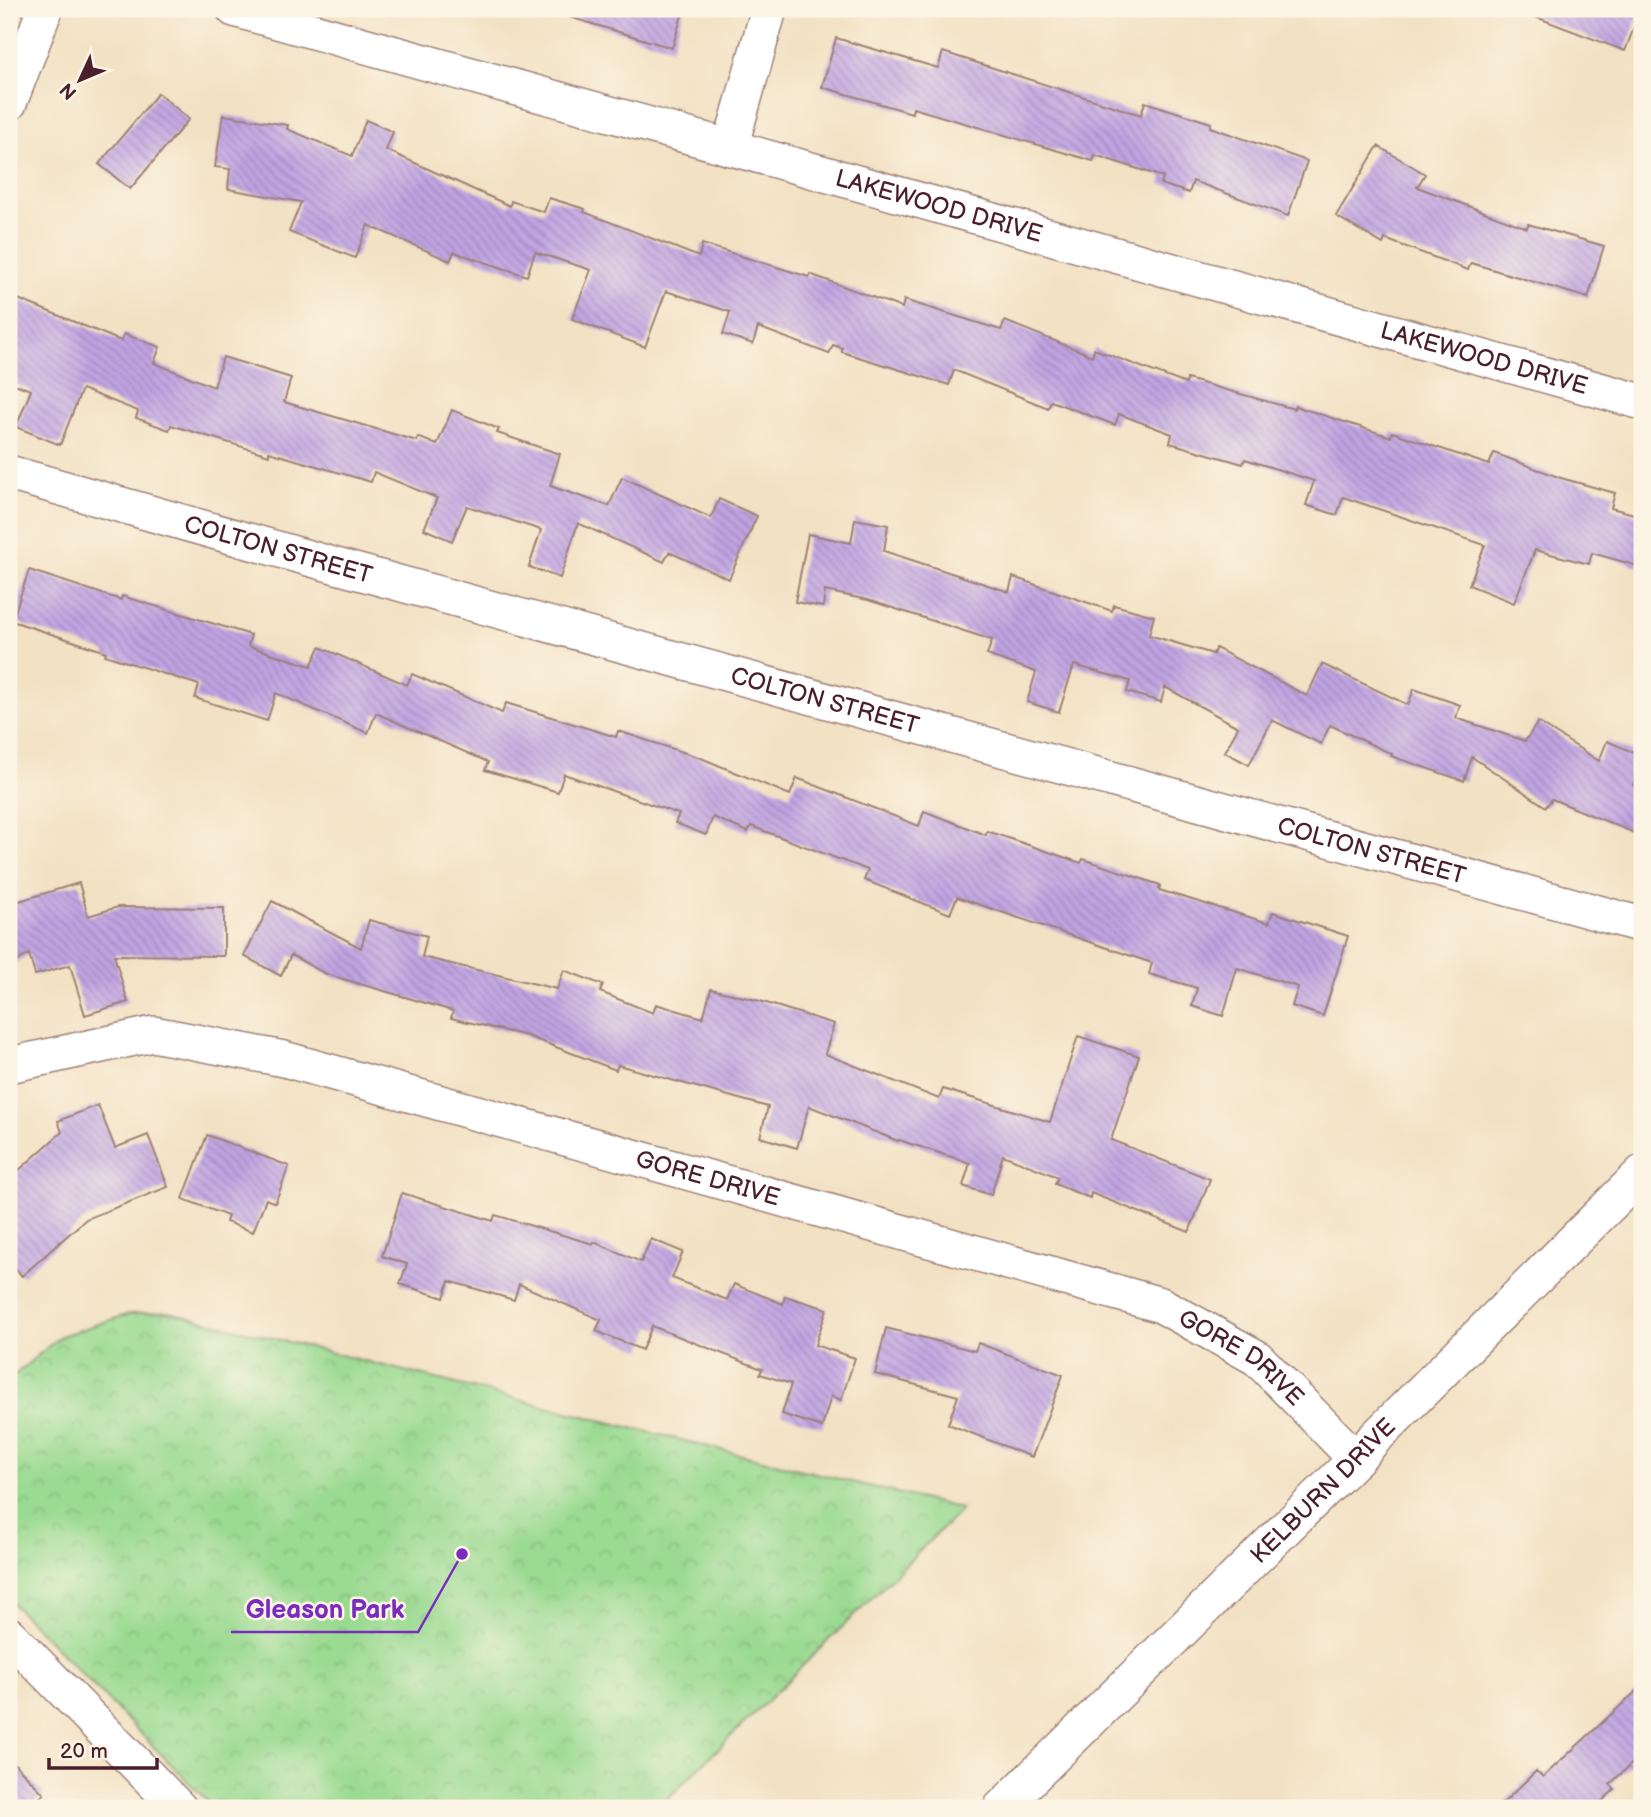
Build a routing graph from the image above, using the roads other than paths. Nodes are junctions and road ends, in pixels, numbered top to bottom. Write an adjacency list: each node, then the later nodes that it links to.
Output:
1 (45, 9): 4 (street)
2 (234, 9): 5 (street, LAKEWOOD DRIVE)
3 (769, 9): 5 (street)
4 (9, 103)
5 (730, 148): 6 (street, LAKEWOOD DRIVE)
6 (1642, 402)
7 (9, 473): 8 (street, COLTON STREET)
8 (1642, 925)
9 (9, 1065): 11 (street, GORE DRIVE)
10 (1642, 1173): 11 (street, KELBURN DRIVE)
11 (1356, 1459): 14 (street, KELBURN DRIVE)
12 (9, 1635): 13 (street)
13 (179, 1808)
14 (1001, 1808)

